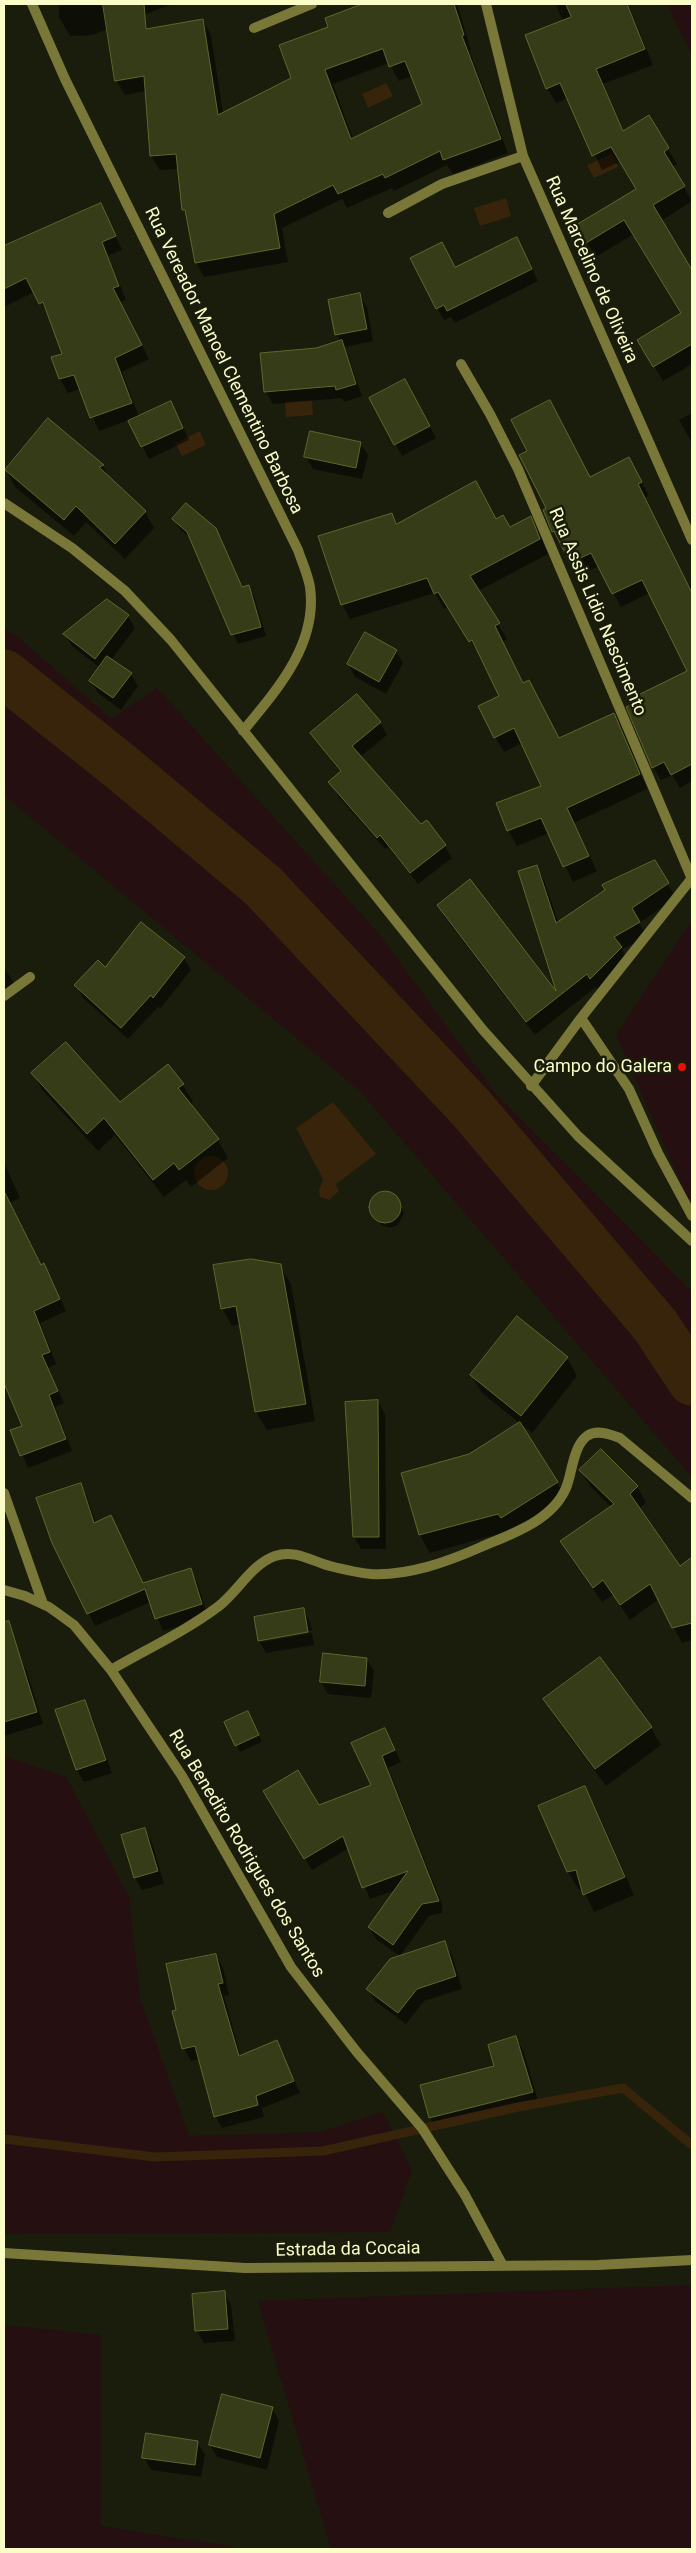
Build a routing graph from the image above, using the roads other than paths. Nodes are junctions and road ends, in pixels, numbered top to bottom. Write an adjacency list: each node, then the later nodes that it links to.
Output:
1 (32, 4): 10 (street, Rua Vereador Manoel Clementino Barbosa)
2 (312, 4): 4 (street)
3 (486, 4): 5 (street, Rua Marcelino de Oliveira)
4 (254, 28)
5 (523, 156): 6 (street); 9 (street, Rua Marcelino de Oliveira)
6 (388, 213)
7 (461, 364): 11 (street, Rua Assis Lidio Nascimento)
8 (4, 503): 10 (street)
9 (692, 540)
10 (243, 731): 15 (street)
11 (692, 879): 14 (street)
12 (30, 977): 13 (street)
13 (4, 996)
14 (581, 1018): 15 (street); 16 (street)
15 (531, 1086): 17 (street)
16 (692, 1216)
17 (692, 1241)
18 (4, 1493): 21 (street)
19 (692, 1498): 22 (street)
20 (4, 1590): 21 (street, Rua Benedito Rodrigues dos Santos)
21 (43, 1604): 22 (street, Rua Benedito Rodrigues dos Santos)
22 (112, 1670): 25 (street, Rua Benedito Rodrigues dos Santos)
23 (4, 2253): 25 (street, Estrada da Cocaia)
24 (692, 2260): 25 (street, Estrada da Cocaia)
25 (502, 2264)

